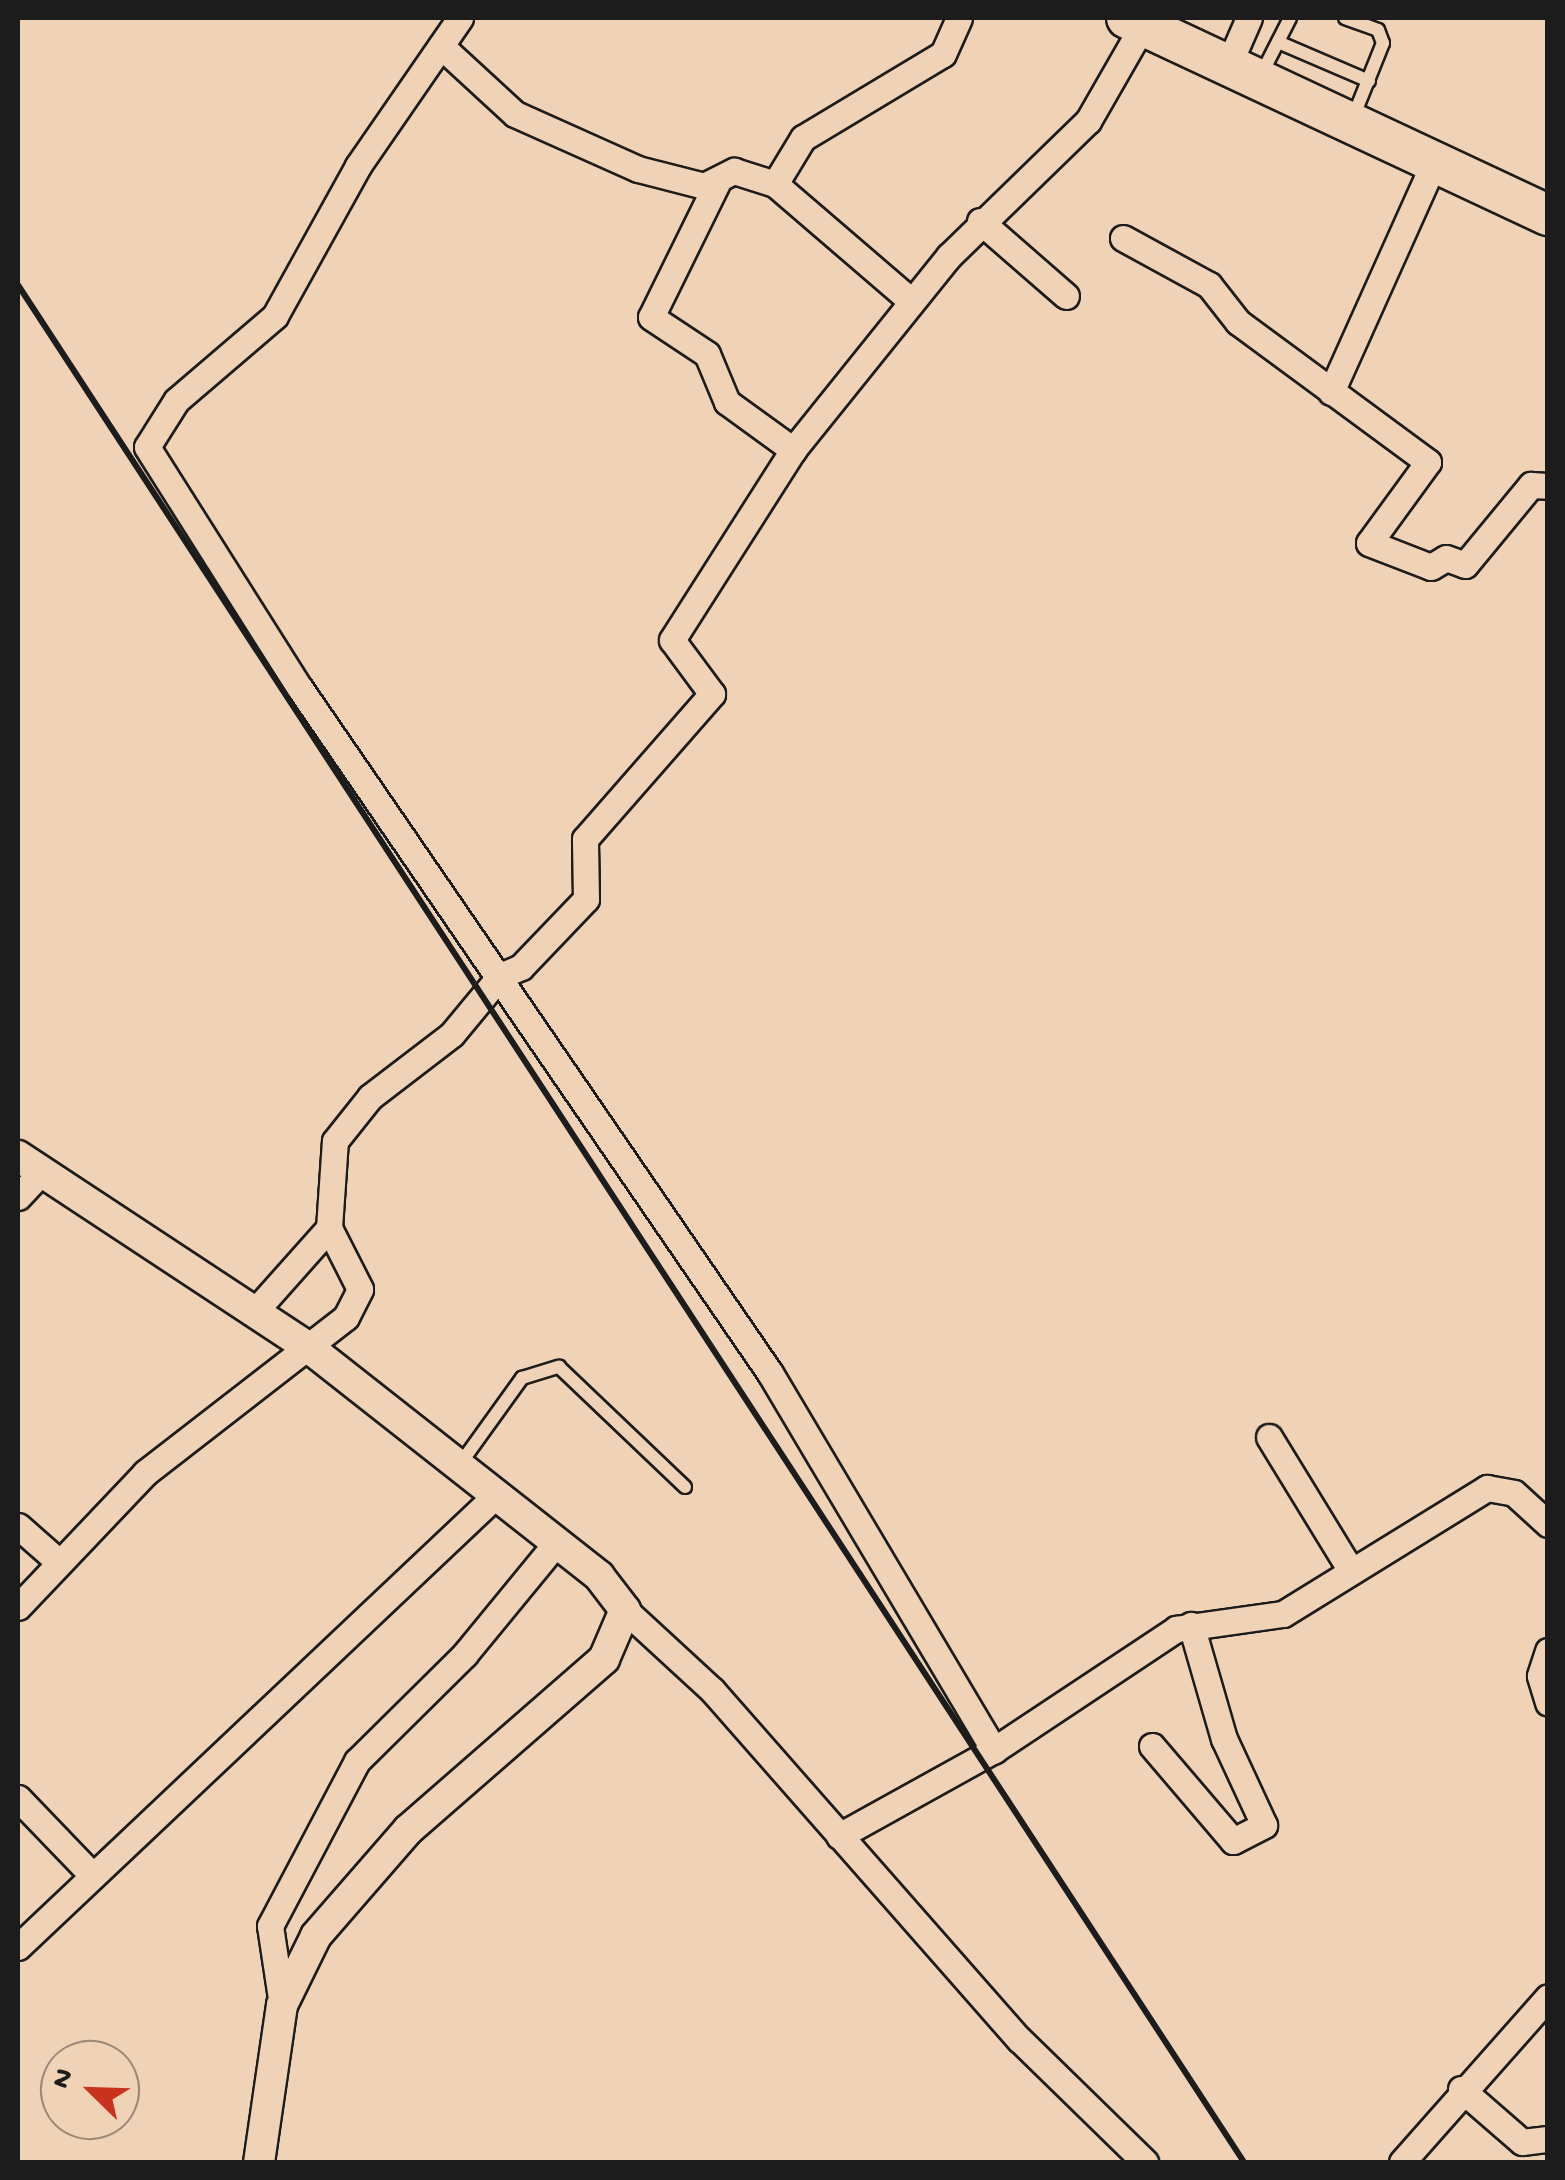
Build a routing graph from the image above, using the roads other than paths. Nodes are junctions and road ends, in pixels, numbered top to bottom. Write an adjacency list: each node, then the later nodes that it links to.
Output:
1 (460, 18): 8 (street)
2 (958, 18): 14 (street)
3 (1249, 18): 9 (street)
4 (1290, 18): 7 (lane)
5 (1346, 18): 10 (lane)
6 (1135, 21): 9 (highway); 16 (street)
7 (1278, 42): 9 (lane); 10 (lane)
8 (441, 46): 13 (street); 23 (street)
9 (1244, 73): 11 (highway)
10 (1368, 81): 11 (lane)
11 (1351, 122): 12 (highway)
12 (1434, 163): 15 (highway); 20 (street)
13 (717, 184): 14 (street); 21 (street)
14 (775, 184): 19 (street)
15 (1548, 215)
16 (980, 221): 18 (street); 19 (street)
17 (1123, 238): 20 (street)
18 (1066, 296)
19 (910, 300): 21 (street)
20 (1331, 392): 22 (street)
21 (793, 450): 23 (street)
22 (1548, 486)
23 (500, 976): 26 (street); 44 (street)
24 (29, 1164): 25 (street); 27 (street)
25 (18, 1197)
26 (329, 1228): 27 (street); 28 (street)
27 (256, 1310): 28 (street)
28 (312, 1350): 30 (street); 36 (street)
29 (1269, 1437): 37 (street)
30 (456, 1470): 31 (lane); 32 (street)
31 (685, 1487)
32 (492, 1498): 35 (street); 47 (street)
33 (1548, 1524): 37 (street)
34 (18, 1526): 36 (street)
35 (557, 1542): 39 (street); 50 (street)
36 (60, 1562): 38 (street)
37 (1351, 1571): 40 (street)
38 (18, 1606)
39 (625, 1610): 46 (street); 50 (street)
40 (1191, 1625): 43 (street); 44 (street)
41 (1548, 1651): 42 (street)
42 (1548, 1703)
43 (1152, 1746)
44 (994, 1750): 46 (street)
45 (18, 1798): 47 (street)
46 (840, 1836): 54 (street)
47 (93, 1876): 48 (street)
48 (18, 1947)
49 (1548, 1997): 51 (street)
50 (282, 2005): 53 (street)
51 (1461, 2089): 52 (street); 55 (street)
52 (1548, 2139)
53 (259, 2162)
54 (1145, 2162)
55 (1402, 2162)

